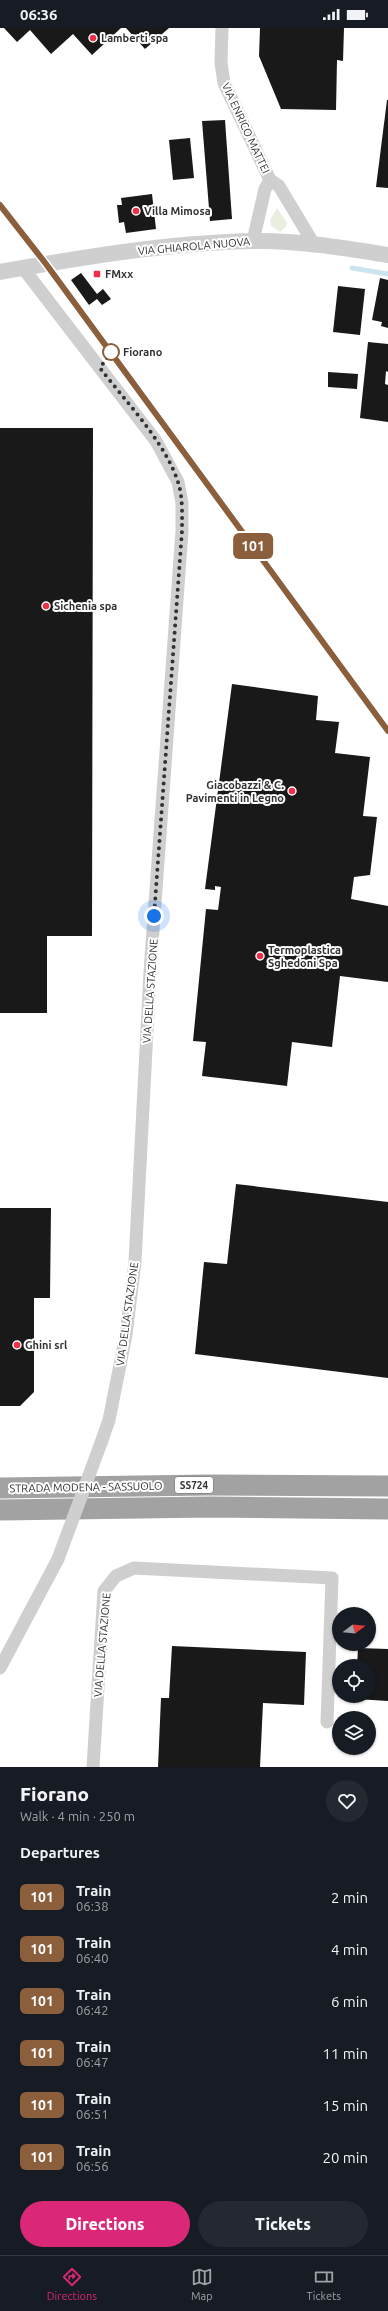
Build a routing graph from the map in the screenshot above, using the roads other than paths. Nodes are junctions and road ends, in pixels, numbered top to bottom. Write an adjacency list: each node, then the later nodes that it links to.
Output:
1 (222, 28): 2 (street, VIA ENRICO MATTEI)
2 (270, 180): 3 (street, VIA ENRICO MATTEI); 4 (street, VIA ENRICO MATTEI)
3 (253, 241): 4 (street, VIA GHIAROLA NUOVA); 6 (street, VIA GHIAROLA NUOVA)
4 (315, 246): 5 (street, VIA GHIAROLA NUOVA)
5 (388, 255)
6 (23, 268): 7 (street, VIA GHIAROLA NUOVA); 12 (street, VIA DELLA STAZIONE, bridge)
7 (0, 272)
8 (388, 1486): 9 (highway, STRADA MODENA - SASSUOLO / SS724)
9 (0, 1488)
10 (388, 1508): 11 (highway, STRADA MODENA - SASSUOLO / SS724)
11 (0, 1510)
12 (0, 1668)
13 (327, 1722): 14 (street, VIA DELLA STAZIONE)
14 (93, 1767)

